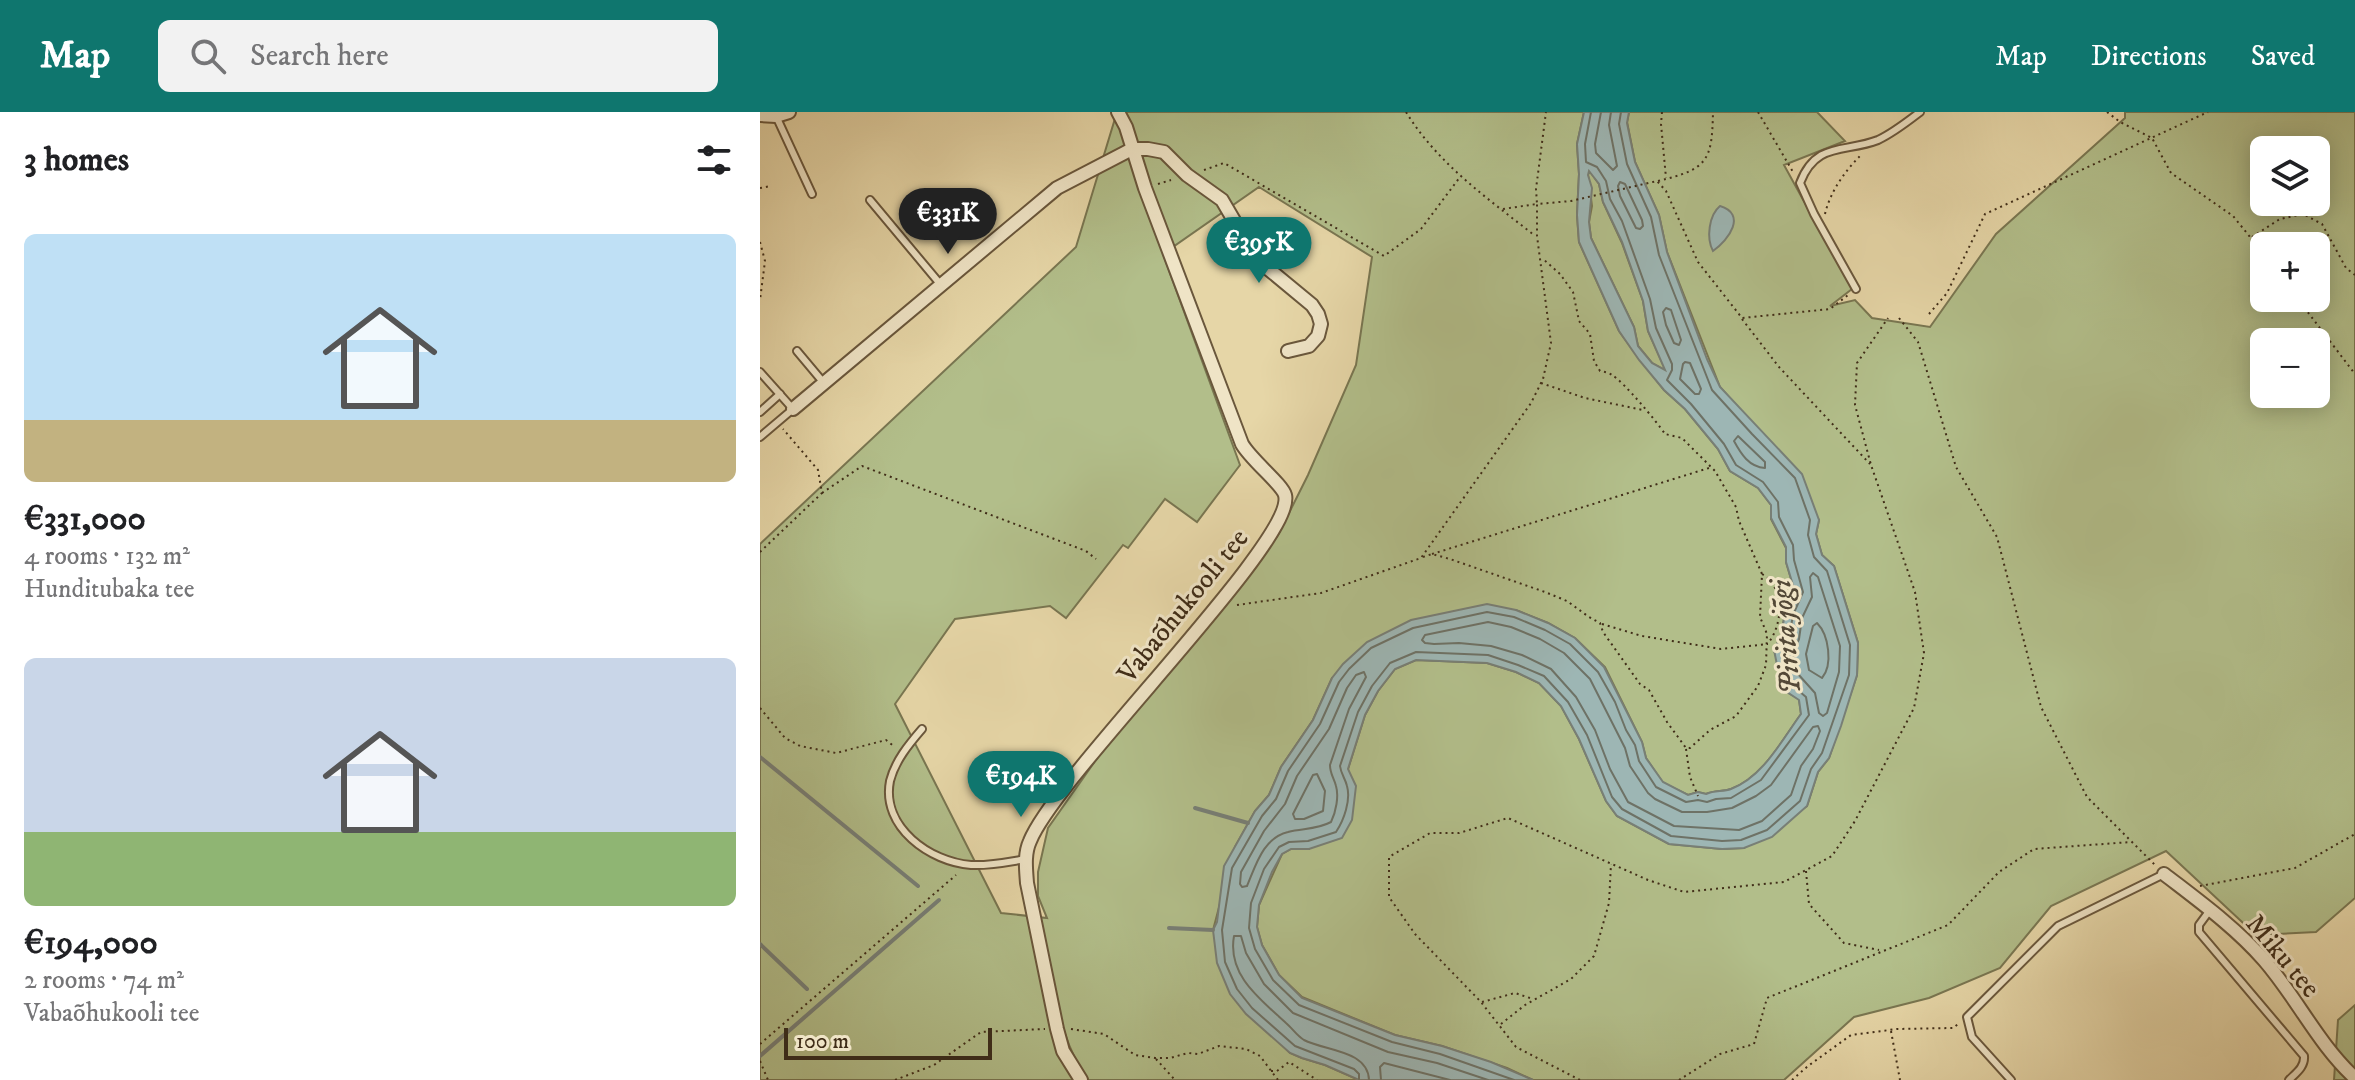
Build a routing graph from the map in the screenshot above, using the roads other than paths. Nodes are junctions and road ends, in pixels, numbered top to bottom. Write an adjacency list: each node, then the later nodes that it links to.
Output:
1 (1118, 112): 5 (street, Vabaõhukooli tee)
2 (1920, 112): 9 (lane)
3 (780, 113): 4 (street); 6 (lane)
4 (760, 115)
5 (1132, 149): 8 (street); 11 (street); 20 (street, Vabaõhukooli tee)
6 (812, 194)
7 (870, 200): 8 (lane)
8 (941, 285): 13 (street)
9 (1856, 289)
10 (797, 351): 13 (lane)
11 (1288, 351)
12 (760, 372): 14 (lane)
13 (824, 383): 15 (street)
14 (780, 394): 15 (lane); 16 (lane)
15 (793, 409): 17 (lane)
16 (760, 412)
17 (760, 437)
18 (922, 729): 21 (lane)
19 (1014, 772): 20 (lane)
20 (1055, 801): 21 (street, Vabaõhukooli tee)
21 (1026, 859): 25 (street, Vabaõhukooli tee)
22 (2164, 874): 23 (street, Miku tee); 26 (lane)
23 (2210, 910): 24 (street, Miku tee); 27 (lane)
24 (2355, 1078)
25 (1081, 1080)
26 (2011, 1080)
27 (2289, 1080)

